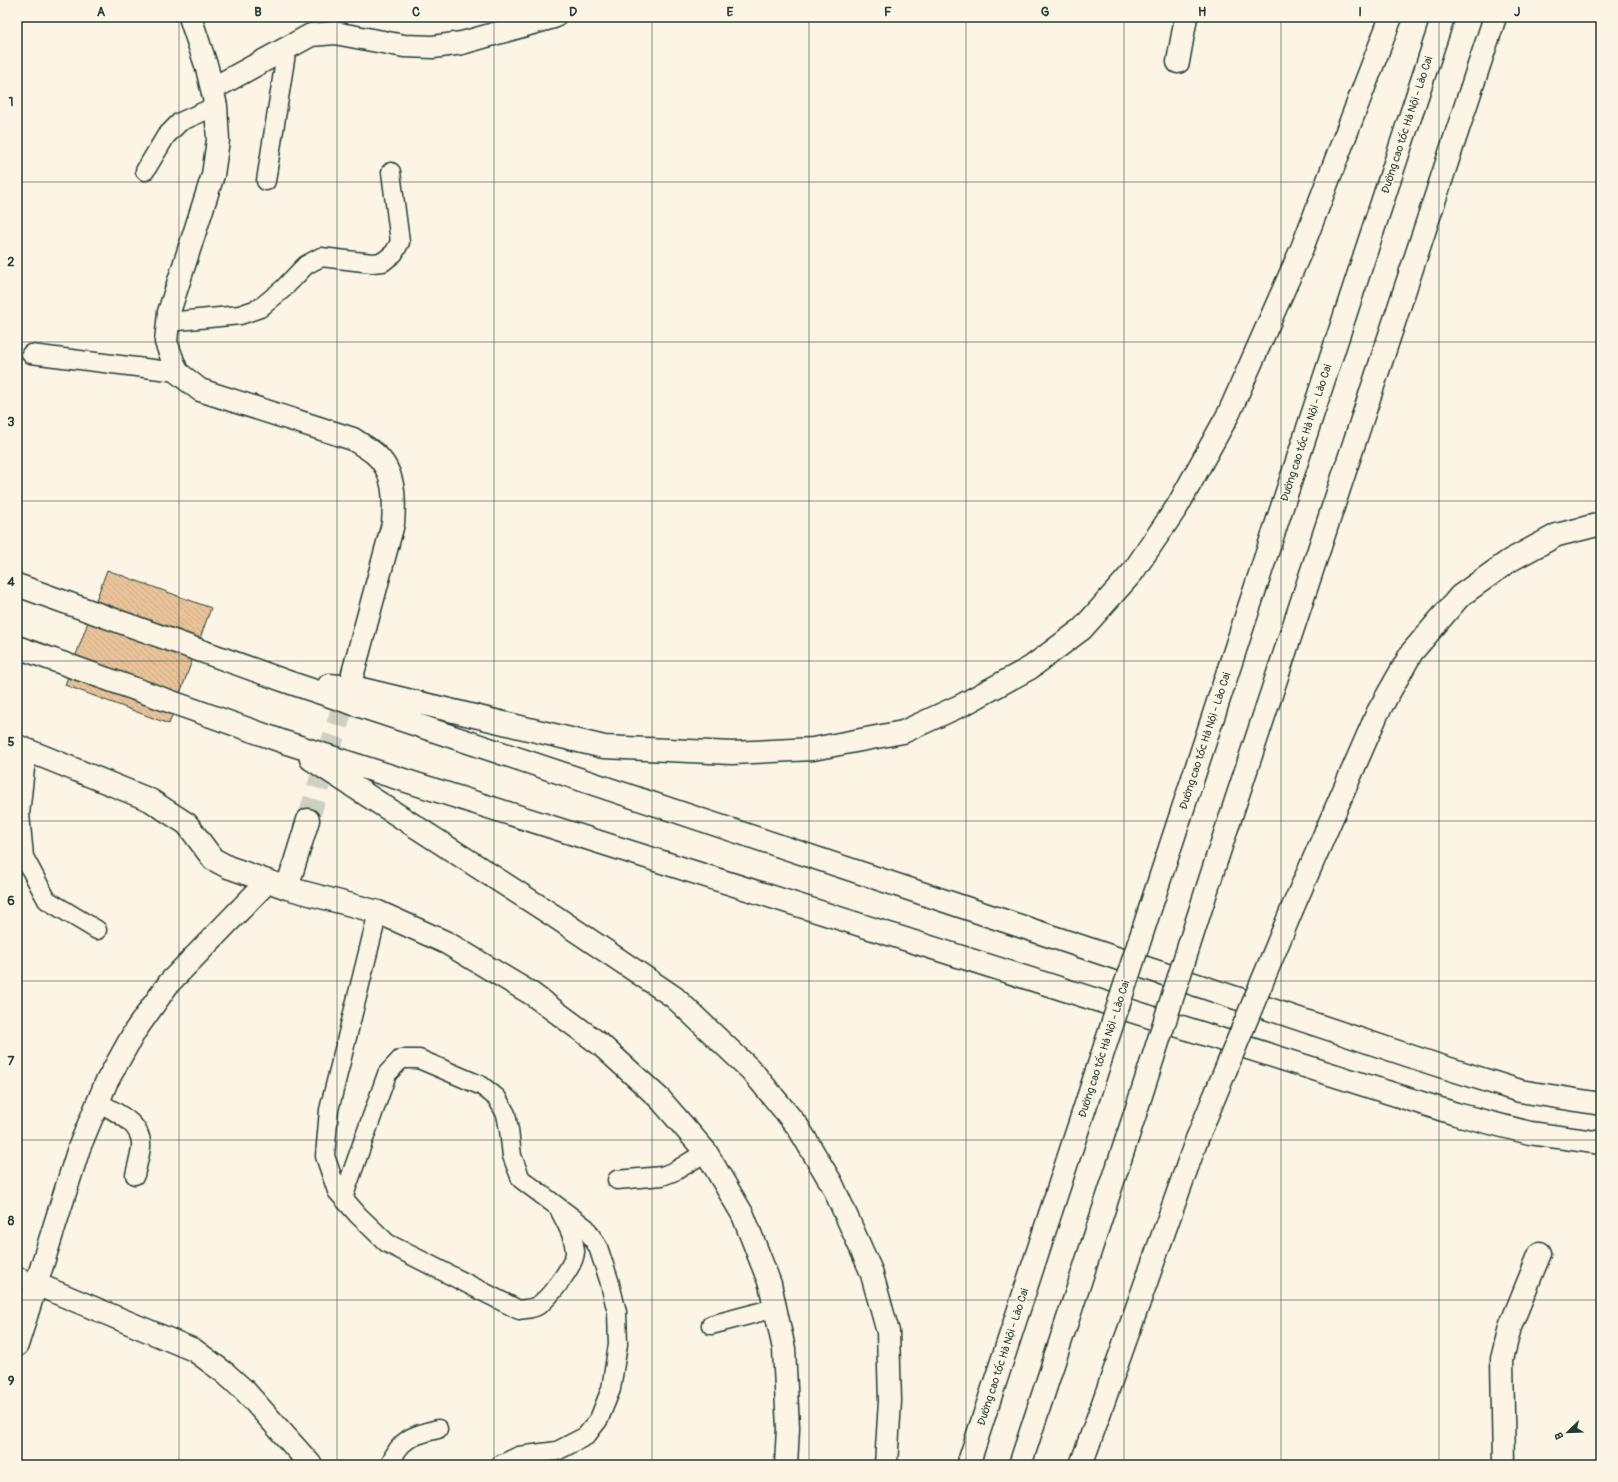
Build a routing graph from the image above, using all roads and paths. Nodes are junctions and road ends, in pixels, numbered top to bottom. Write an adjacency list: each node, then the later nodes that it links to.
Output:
1 (190, 17): 9 (main road)
2 (554, 17): 7 (main road)
3 (1186, 17): 8 (main road)
4 (1391, 17): 20 (main road)
5 (1443, 17): 46 (main road, Đường cao tốc Hà Nội - Lào Cai, bridge)
6 (1495, 17): 47 (main road, bridge)
7 (287, 47): 9 (main road); 12 (lane)
8 (1178, 62)
9 (214, 98): 10 (lane); 13 (main road)
10 (145, 170)
11 (391, 172): 13 (lane)
12 (266, 181)
13 (168, 322): 15 (main road)
14 (31, 354): 15 (lane)
15 (177, 372): 19 (main road)
16 (1601, 524): 48 (main road, bridge)
17 (17, 585): 20 (main road)
18 (17, 647): 21 (main road)
19 (353, 673)
20 (288, 682): 28 (main road)
21 (286, 744): 29 (main road); 45 (main road)
22 (22, 748): 24 (main road); 26 (lane)
23 (308, 820): 24 (main road)
24 (277, 885): 25 (main road); 27 (main road)
25 (378, 912): 30 (main road); 33 (lane)
26 (97, 930)
27 (98, 1102): 31 (lane); 36 (main road)
28 (1601, 1104)
29 (1601, 1143)
30 (706, 1152): 32 (lane); 37 (main road)
31 (135, 1175)
32 (616, 1180)
33 (343, 1198): 34 (lane); 34 (lane)
34 (557, 1207): 43 (lane)
35 (1540, 1253): 49 (main road)
36 (26, 1280): 39 (main road); 41 (main road)
37 (775, 1308): 38 (lane); 44 (main road)
38 (710, 1325)
39 (17, 1344)
40 (438, 1429): 42 (lane)
41 (311, 1465)
42 (390, 1465)
43 (500, 1465)
44 (786, 1465)
45 (886, 1465)
46 (968, 1465)
47 (1020, 1465)
48 (1081, 1465)
49 (1504, 1465)

